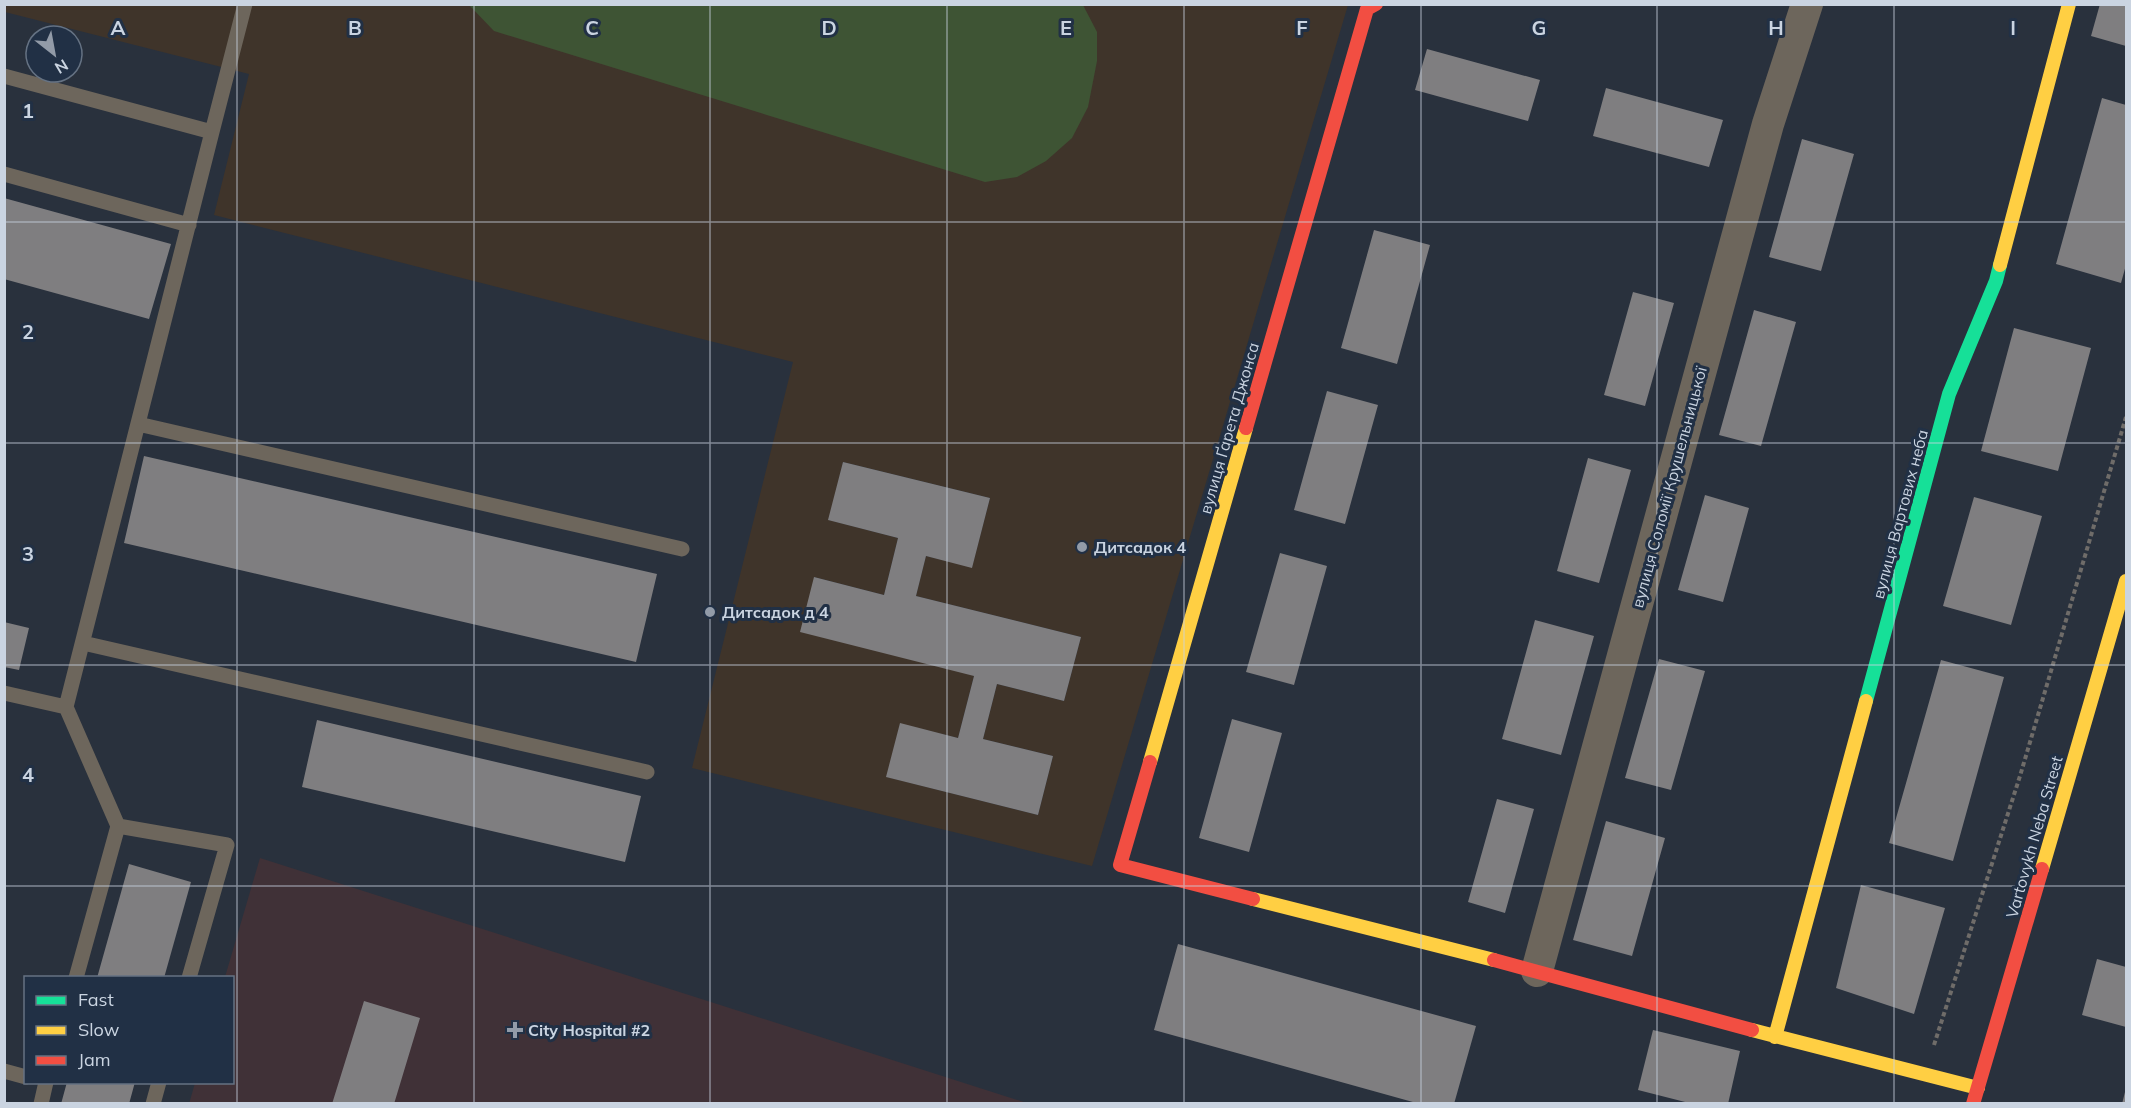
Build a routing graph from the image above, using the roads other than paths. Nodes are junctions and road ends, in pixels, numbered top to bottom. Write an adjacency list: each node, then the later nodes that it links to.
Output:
1 (245, 4): 6 (lane)
2 (1376, 4): 17 (street, вулиця Ґарета Джонса)
3 (1807, 4): 17 (street, вулиця Соломії Крушельницької)
4 (2069, 4): 20 (street, вулиця Вартових неба)
5 (4, 76): 6 (lane)
6 (212, 132): 8 (lane)
7 (4, 174): 8 (lane)
8 (189, 225): 9 (lane)
9 (138, 424): 10 (lane); 12 (lane)
10 (682, 549)
11 (2127, 581): 25 (street, Vartovykh Neba Street)
12 (83, 643): 14 (lane); 15 (lane)
13 (4, 693): 14 (lane)
14 (66, 707): 16 (lane)
15 (647, 772)
16 (118, 826): 18 (lane); 19 (lane)
17 (1537, 971): 20 (street)
18 (77, 976)
19 (190, 976)
20 (1776, 1037): 25 (street)
21 (4, 1071): 22 (lane)
22 (24, 1076)
23 (46, 1084): 26 (lane)
24 (159, 1084): 27 (lane)
25 (1978, 1088): 28 (street, Vartovykh Neba Street)
26 (41, 1104)
27 (153, 1104)
28 (1973, 1104)

